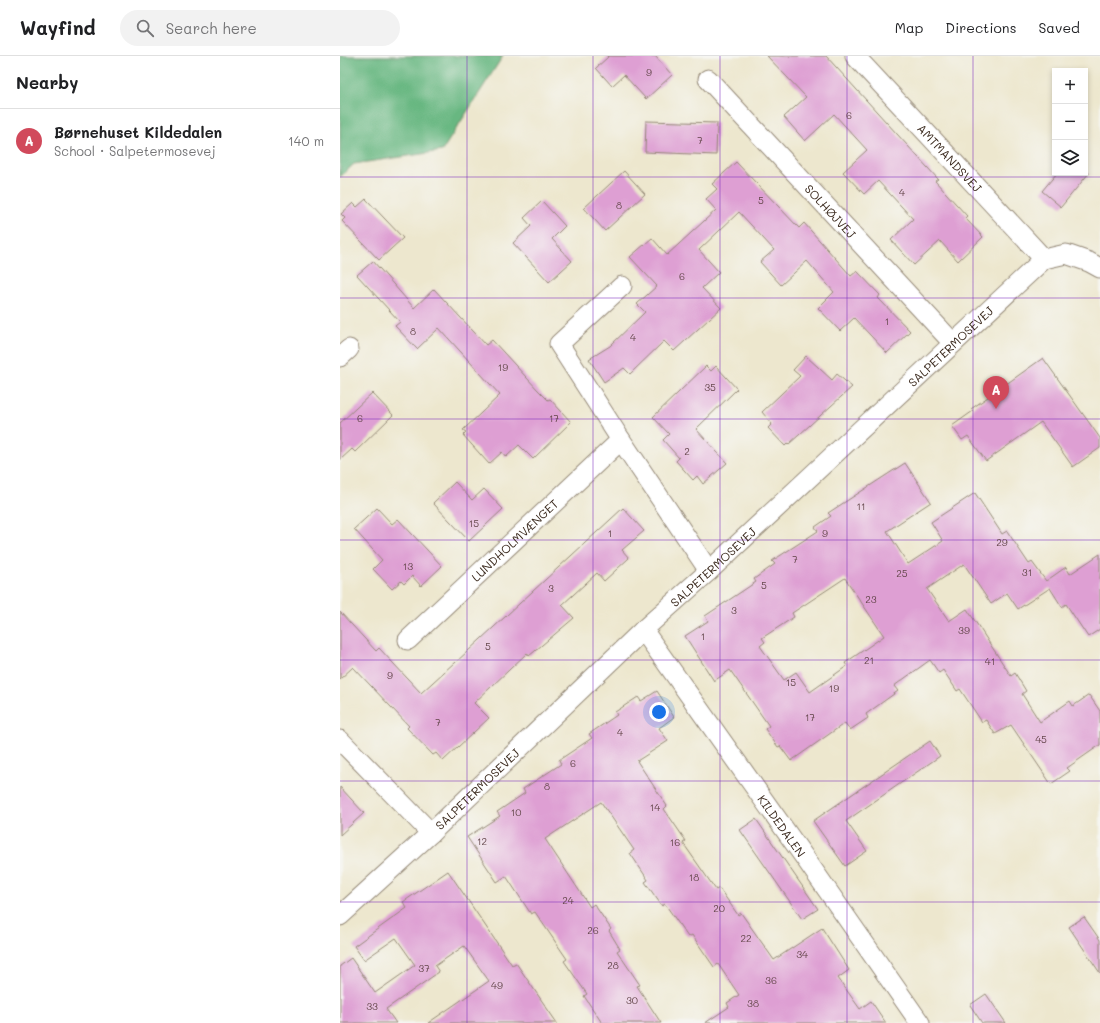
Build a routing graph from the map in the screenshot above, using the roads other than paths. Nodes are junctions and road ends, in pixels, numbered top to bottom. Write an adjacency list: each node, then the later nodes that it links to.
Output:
1 (855, 56): 3 (street, AMTMANDSVEJ)
2 (708, 78): 6 (street, SOLHØJVEJ)
3 (1044, 258): 4 (street); 6 (street, SALPETERMOSEVEJ)
4 (1100, 268)
5 (622, 286): 7 (street)
6 (954, 343): 8 (street, SALPETERMOSEVEJ)
7 (621, 440): 8 (street); 10 (street, LUNDHOLMVÆNGET)
8 (709, 572): 9 (street, SALPETERMOSEVEJ)
9 (643, 630): 12 (street, SALPETERMOSEVEJ); 14 (street, KILDEDALEN)
10 (408, 640)
11 (340, 740): 12 (street)
12 (431, 833): 13 (street, SALPETERMOSEVEJ)
13 (340, 916)
14 (920, 1023)

